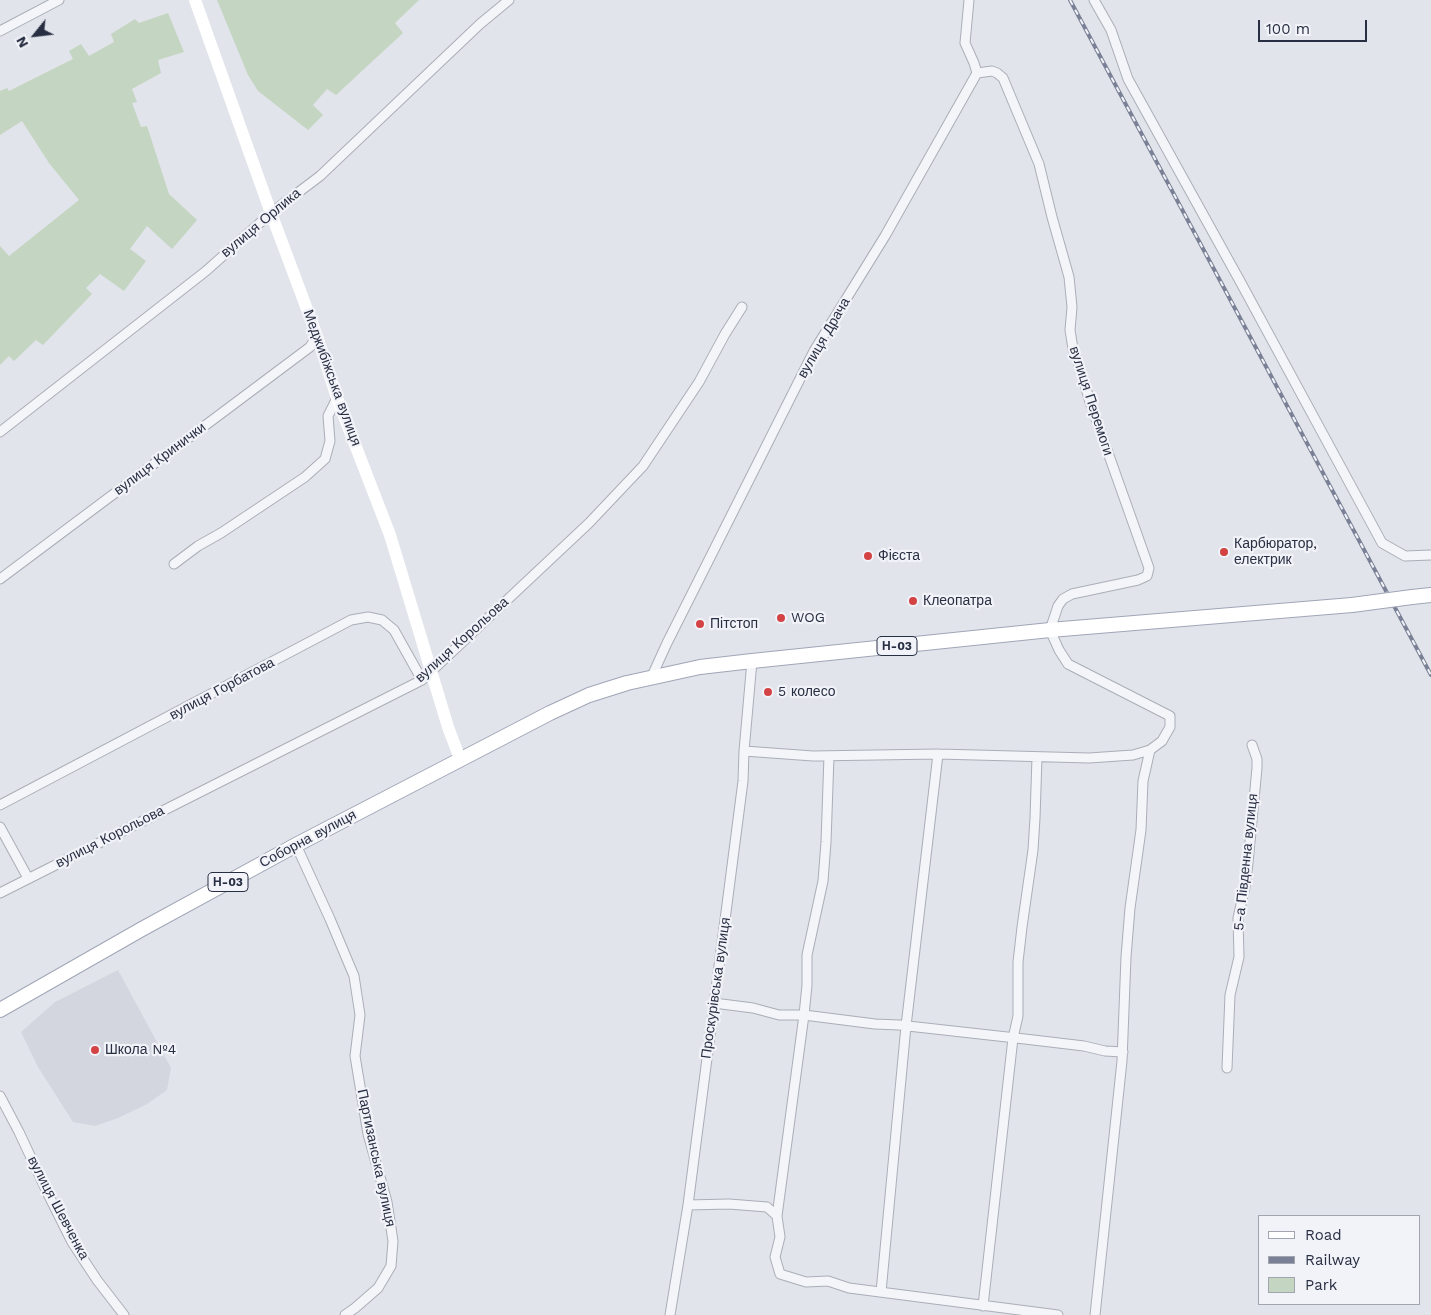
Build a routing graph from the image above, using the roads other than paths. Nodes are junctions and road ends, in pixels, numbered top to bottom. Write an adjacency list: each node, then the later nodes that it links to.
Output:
1 (59, 0): 6 (street)
2 (195, 0): 8 (main road, Меджибіжська вулиця)
3 (510, 0): 8 (street, вулиця Орлика)
4 (969, 0): 7 (street)
5 (1094, 0): 13 (street)
6 (0, 31)
7 (977, 73): 17 (street, вулиця Перемоги); 20 (street, вулиця Драча)
8 (271, 213): 10 (main road, Меджибіжська вулиця); 12 (street, вулиця Орлика)
9 (742, 307): 19 (street, вулиця Корольова)
10 (317, 336): 11 (main road, Меджибіжська вулиця); 15 (street, вулиця Кринички)
11 (337, 398): 14 (street); 19 (main road, Меджибіжська вулиця)
12 (0, 432)
13 (1431, 555)
14 (174, 564)
15 (0, 579)
16 (1431, 595): 17 (main road, Н-03, bridge)
17 (1050, 630): 18 (main road, Н-03); 23 (street)
18 (752, 661): 20 (main road, Н-03); 24 (street, Проскурівська вулиця)
19 (432, 671): 21 (street, вулиця Корольова); 28 (main road, Меджибіжська вулиця)
20 (652, 678): 28 (main road, Н-03)
21 (422, 680): 29 (street, вулиця Горбатова); 32 (street, вулиця Корольова)
22 (1252, 745): 40 (street, 5-а Південна вулиця)
23 (1150, 750): 27 (street); 39 (street)
24 (744, 751): 26 (street); 34 (street, Проскурівська вулиця)
25 (938, 754): 26 (street); 27 (street); 37 (street)
26 (829, 756): 36 (street)
27 (1037, 757): 38 (street)
28 (460, 759): 31 (main road, Соборна вулиця / Н-03)
29 (0, 805)
30 (0, 827): 32 (street)
31 (296, 845): 35 (main road, Соборна вулиця / Н-03); 47 (street, Партизанська вулиця)
32 (28, 878): 33 (street, вулиця Корольова)
33 (0, 893)
34 (714, 1003): 36 (street); 42 (street, Проскурівська вулиця)
35 (0, 1010)
36 (804, 1015): 37 (street); 43 (street)
37 (906, 1026): 38 (street); 44 (street)
38 (1013, 1038): 39 (street); 45 (street)
39 (1123, 1052): 50 (street)
40 (1228, 1068)
41 (0, 1096): 46 (street, вулиця Шевченка)
42 (688, 1205): 43 (street); 48 (street, Проскурівська вулиця)
43 (777, 1216): 44 (street)
44 (881, 1292): 45 (street)
45 (983, 1306): 49 (street)
46 (124, 1315)
47 (345, 1315)
48 (670, 1315)
49 (1058, 1315)
50 (1095, 1315)

